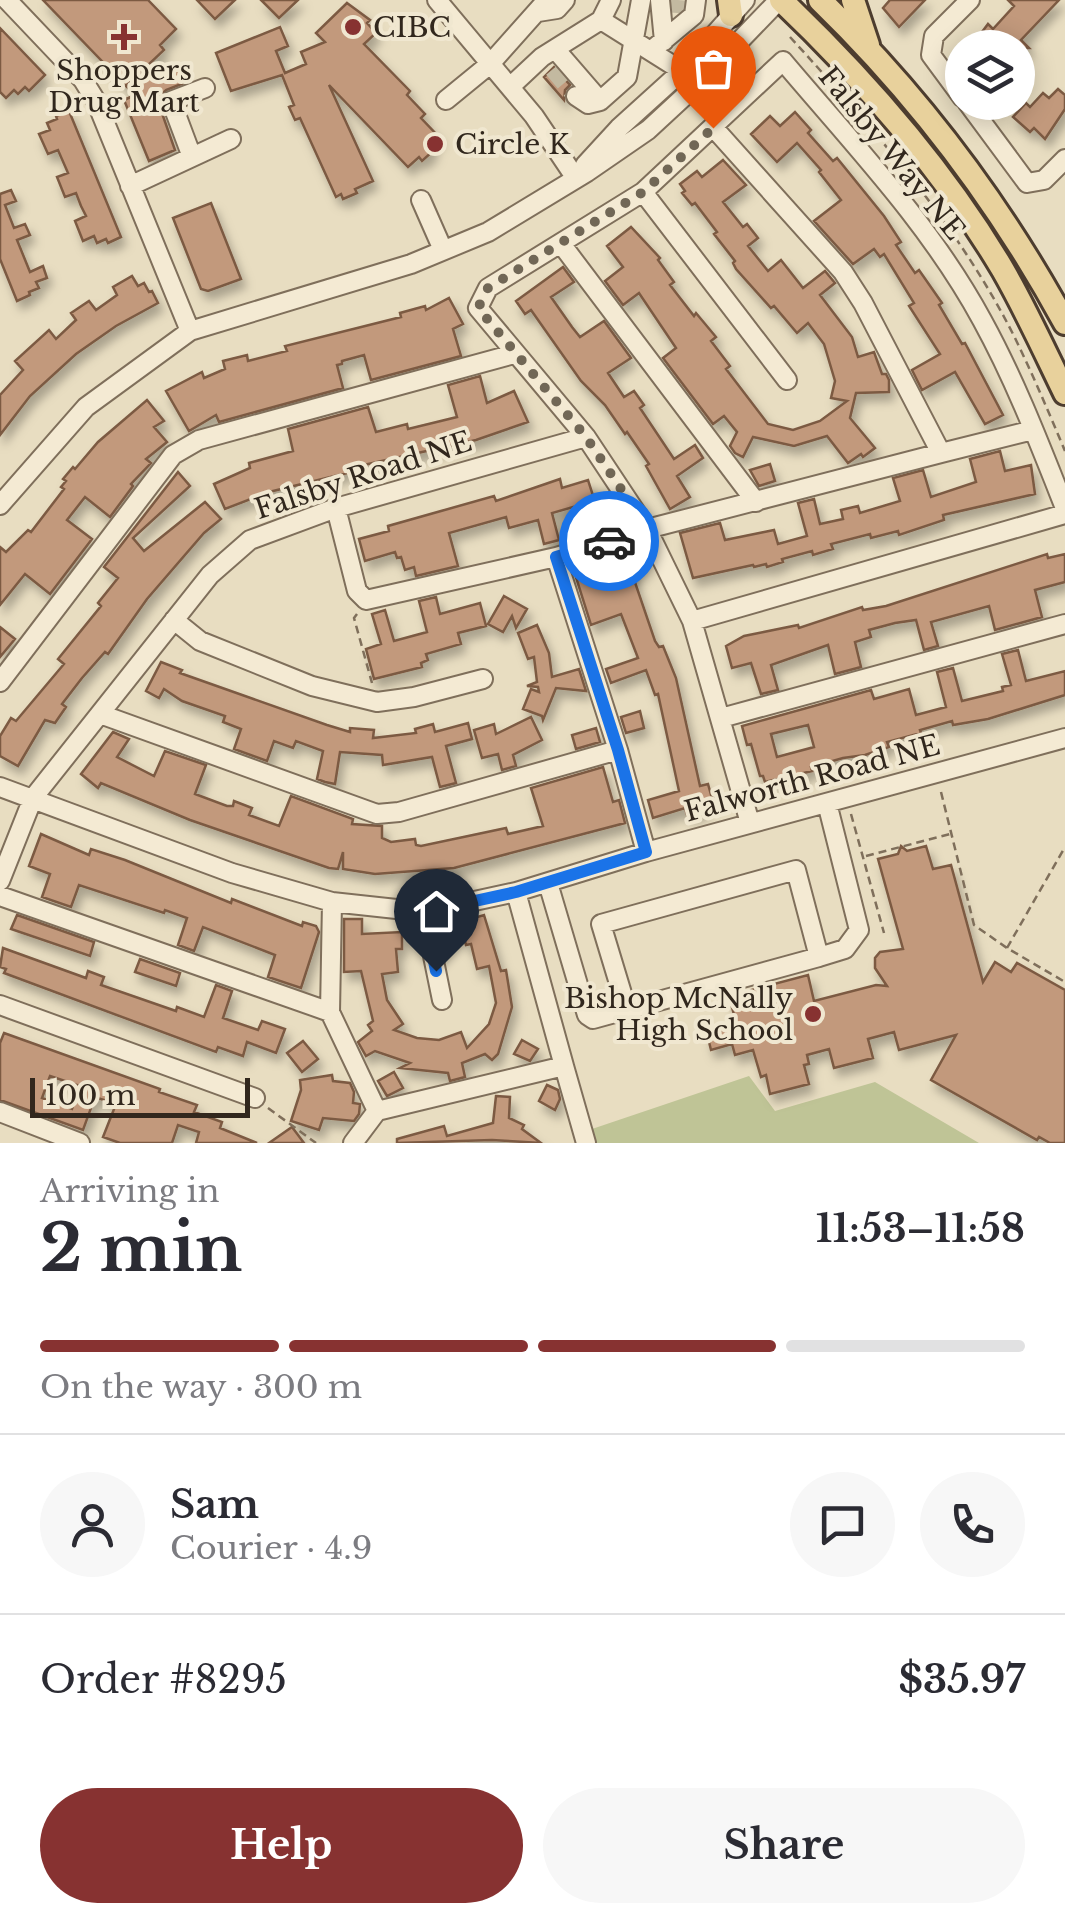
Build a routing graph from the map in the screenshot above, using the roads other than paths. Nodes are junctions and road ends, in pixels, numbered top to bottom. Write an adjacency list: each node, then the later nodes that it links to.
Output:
1 (8, 0): 32 (street)
2 (438, 0): 18 (street)
3 (565, 0): 13 (street)
4 (611, 0): 14 (street)
5 (641, 0): 15 (street)
6 (660, 0): 15 (street)
7 (696, 0): 15 (street)
8 (779, 0): 31 (street); 41 (main road)
9 (820, 0): 16 (main road)
10 (853, 0): 16 (main road)
11 (970, 0): 20 (street)
12 (735, 5): 19 (street)
13 (543, 6): 18 (street)
14 (601, 20): 15 (street); 17 (street)
15 (661, 35): 19 (street); 25 (street)
16 (870, 48): 37 (main road)
17 (550, 59): 21 (street); 25 (street)
18 (490, 64): 21 (street); 24 (street)
19 (682, 71): 31 (street)
20 (945, 74)
21 (510, 87): 31 (street)
22 (205, 88): 29 (street)
23 (576, 96): 25 (street)
24 (446, 100)
25 (600, 101)
26 (980, 120): 30 (street)
27 (713, 128): 33 (street, Falsby Way NE); 42 (street, Falsby Way NE); 44 (street)
28 (232, 139): 29 (street)
29 (192, 157): 32 (street)
30 (1065, 158)
31 (575, 177): 36 (street)
32 (130, 186): 38 (street)
33 (643, 192): 35 (street, Falsby Way NE); 40 (street)
34 (421, 200): 36 (street)
35 (562, 245): 39 (street, Falsby Way NE); 45 (street)
36 (444, 250): 38 (street)
37 (1065, 324)
38 (190, 331): 46 (street)
39 (514, 354): 43 (street); 55 (street)
40 (787, 380)
41 (1065, 393)
42 (1034, 430): 44 (street); 48 (street, Falsby Way NE)
43 (586, 437): 47 (street, Falsby Road NE); 49 (street)
44 (940, 453): 45 (street)
45 (756, 502): 49 (street)
46 (0, 505)
47 (336, 508): 50 (street); 51 (street, Falsby Road NE)
48 (1065, 511): 52 (street, Falsby Way NE)
49 (648, 529): 50 (street); 52 (street)
50 (556, 557): 59 (street)
51 (174, 620): 54 (street); 56 (street, Falsby Road NE)
52 (692, 621): 57 (street)
53 (1065, 624): 57 (street)
54 (483, 679)
55 (0, 682)
56 (100, 714): 59 (street); 61 (street, Falsby Road NE)
57 (721, 718): 63 (street)
58 (1065, 738): 62 (street, Falworth Road NE)
59 (618, 750): 64 (street)
60 (0, 786): 61 (street, Falworth Road NE)
61 (33, 798): 65 (street, Falsby Road NE); 69 (street, Falworth Road NE)
62 (827, 803): 63 (street, Falworth Road NE); 71 (street)
63 (750, 823): 64 (street, Falworth Road NE)
64 (646, 852): 66 (street, Falworth Road NE)
65 (0, 881)
66 (548, 882): 67 (street, Falworth Road NE); 74 (street)
67 (516, 892): 70 (street, Falworth Road NE); 76 (street)
68 (0, 896): 75 (street)
69 (332, 902): 70 (street, Falworth Road NE); 75 (street)
70 (424, 912): 72 (street)
71 (820, 957): 74 (street); 74 (street)
72 (442, 1000)
73 (0, 1004): 77 (street)
74 (627, 1010)
75 (330, 1012): 78 (street)
76 (564, 1066): 78 (street); 82 (street)
77 (255, 1098)
78 (377, 1111): 81 (street)
79 (0, 1112): 80 (street)
80 (80, 1143)
81 (353, 1143)
82 (586, 1143)

